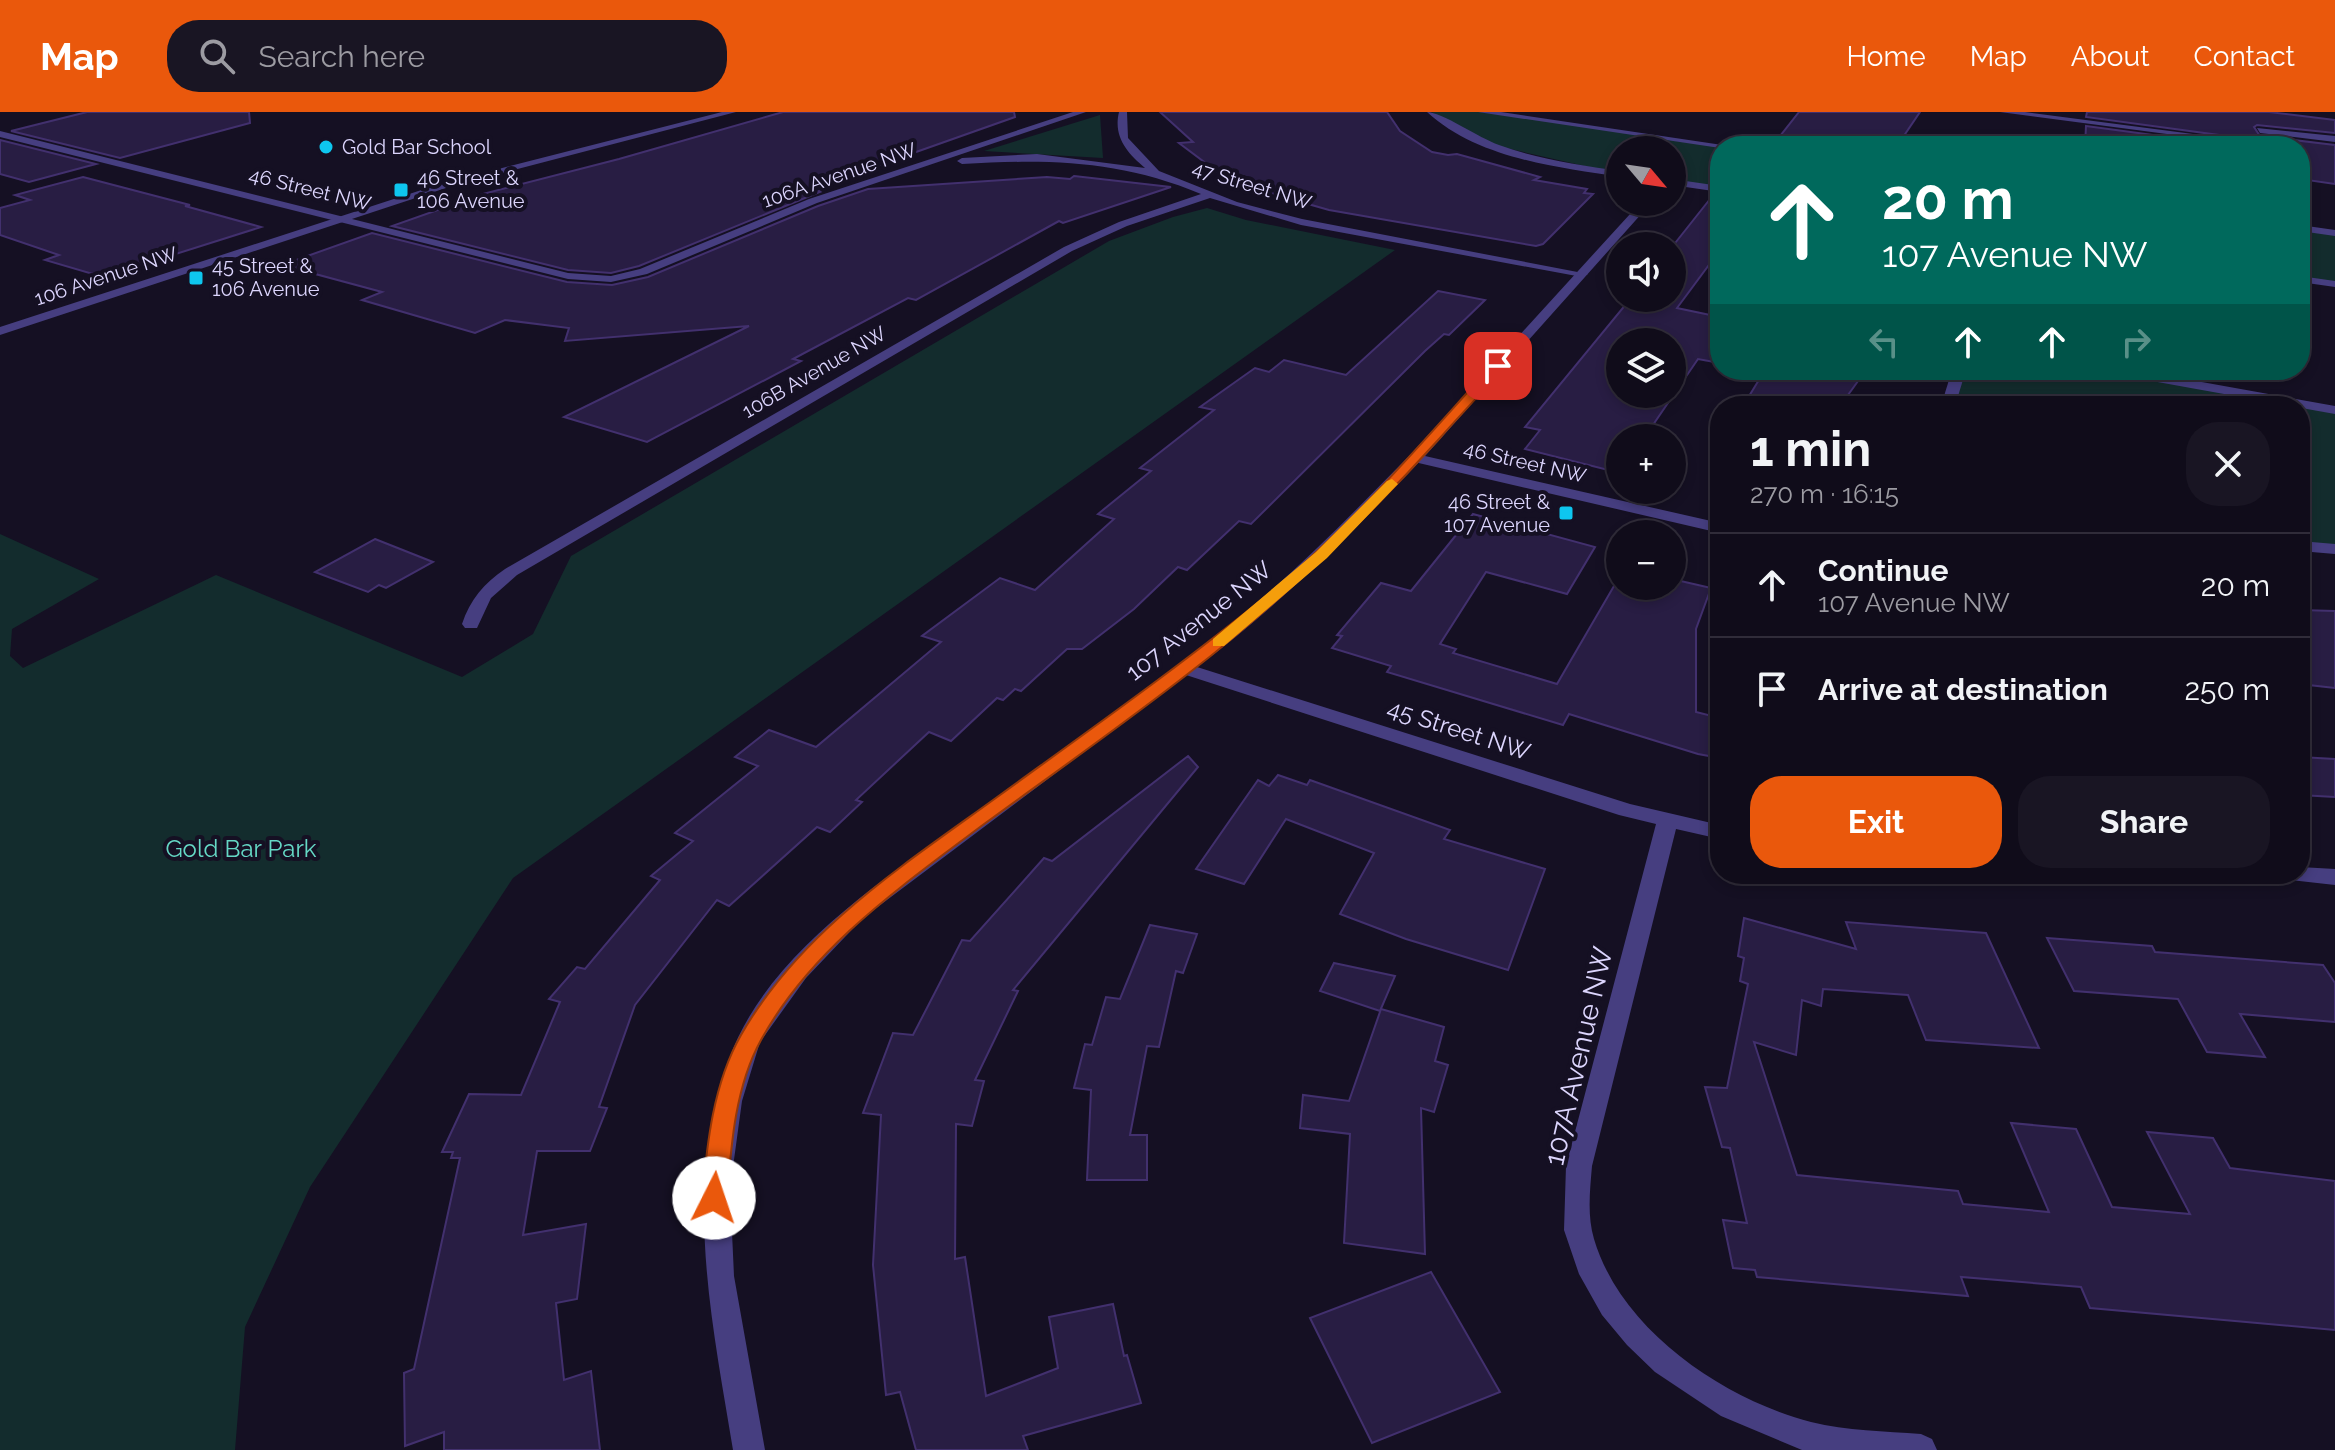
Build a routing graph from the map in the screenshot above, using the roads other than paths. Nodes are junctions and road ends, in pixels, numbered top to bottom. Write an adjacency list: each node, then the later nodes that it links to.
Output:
1 (732, 112): 19 (street, 106 Avenue NW)
2 (1082, 112): 12 (street, 106A Avenue NW)
3 (1123, 112): 14 (street)
4 (1431, 112): 13 (street)
5 (1482, 112): 11 (street)
6 (2004, 112): 9 (street)
7 (2241, 127): 10 (street)
8 (0, 134): 19 (street, 46 Street NW)
9 (2199, 136)
10 (2335, 139)
11 (1710, 144)
12 (910, 168): 14 (street, 47 Street NW); 23 (street, 106A Avenue NW)
13 (1606, 171)
14 (1161, 174): 17 (street, 47 Street NW)
15 (1686, 184): 16 (street)
16 (1710, 188)
17 (1208, 195): 22 (street, 47 Street NW); 35 (street, 106B Avenue NW)
18 (1634, 216): 22 (street, 107 Avenue NW)
19 (339, 219): 23 (street, 46 Street NW); 26 (street, 106 Avenue NW)
20 (2310, 229): 21 (street)
21 (2335, 233)
22 (1582, 274): 31 (street, 107 Avenue NW)
23 (611, 279)
24 (2310, 280): 25 (street)
25 (2335, 284)
26 (1, 332)
27 (2168, 380): 28 (street)
28 (2257, 396)
29 (2310, 405): 30 (street)
30 (2335, 410)
31 (1415, 458): 32 (street, 46 Street NW); 36 (street, 107 Avenue NW)
32 (1710, 526)
33 (2310, 547): 34 (street)
34 (2335, 549)
35 (471, 624)
36 (1184, 669): 37 (street, 45 Street NW); 41 (street, 107 Avenue NW)
37 (1667, 822): 38 (street, 45 Street NW); 42 (street, 107A Avenue NW)
38 (1710, 830)
39 (2310, 875): 40 (street)
40 (2335, 877)
41 (749, 1450)
42 (1921, 1450)

